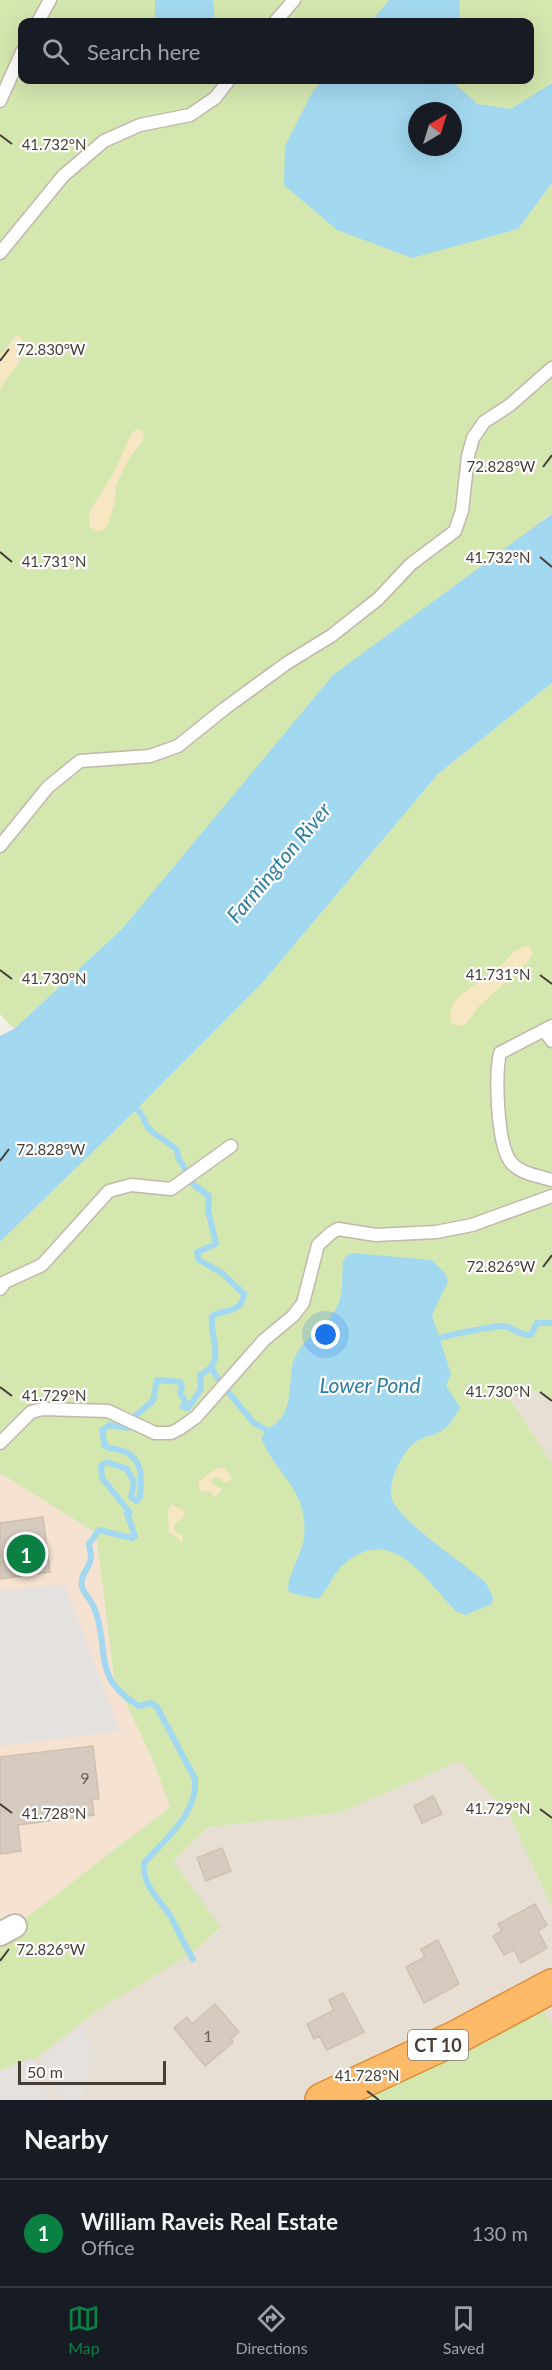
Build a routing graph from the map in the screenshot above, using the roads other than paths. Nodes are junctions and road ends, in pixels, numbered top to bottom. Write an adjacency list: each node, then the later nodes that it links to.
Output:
1 (50, 0): 3 (lane)
2 (294, 0): 4 (lane)
3 (40, 18)
4 (278, 18)
5 (18, 61): 7 (lane)
6 (226, 84): 8 (lane)
7 (0, 101)
8 (0, 253)
9 (552, 368): 10 (lane)
10 (0, 846)
11 (548, 1028): 12 (lane); 14 (lane)
12 (552, 1041)
13 (231, 1146): 16 (lane)
14 (552, 1180)
15 (552, 1196): 17 (lane)
16 (0, 1289)
17 (0, 1443)
18 (552, 1986): 19 (highway, CT 10)
19 (322, 2100)

